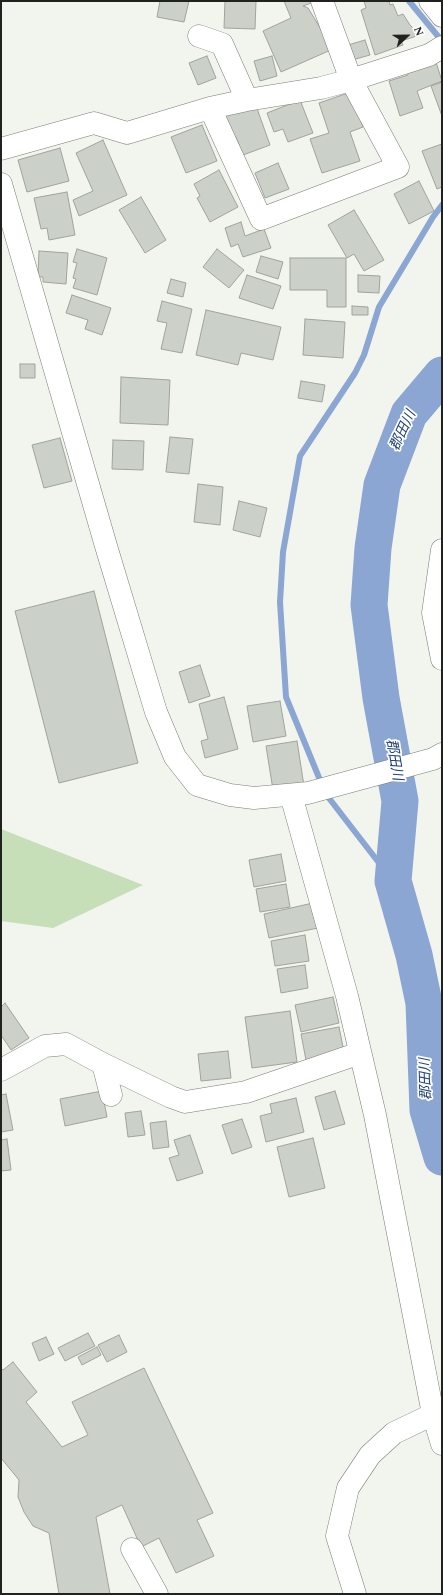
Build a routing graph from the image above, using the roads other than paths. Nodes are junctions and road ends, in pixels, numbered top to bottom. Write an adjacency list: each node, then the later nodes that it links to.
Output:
1 (322, 1): 6 (street)
2 (430, 1): 3 (street)
3 (442, 16)
4 (200, 36): 7 (street)
5 (438, 50): 6 (street)
6 (351, 80): 7 (street); 8 (street)
7 (247, 100): 8 (street)
8 (210, 108): 9 (street)
9 (1, 149)
10 (1, 184): 14 (street)
11 (442, 550): 12 (street)
12 (442, 659)
13 (438, 757): 14 (street)
14 (299, 794): 15 (street)
15 (360, 1053): 16 (street); 19 (street)
16 (103, 1064): 17 (street); 18 (street)
17 (1, 1070)
18 (111, 1095)
19 (437, 1412): 20 (street); 23 (street)
20 (442, 1444)
21 (132, 1549): 22 (street)
22 (157, 1594)
23 (355, 1594)

